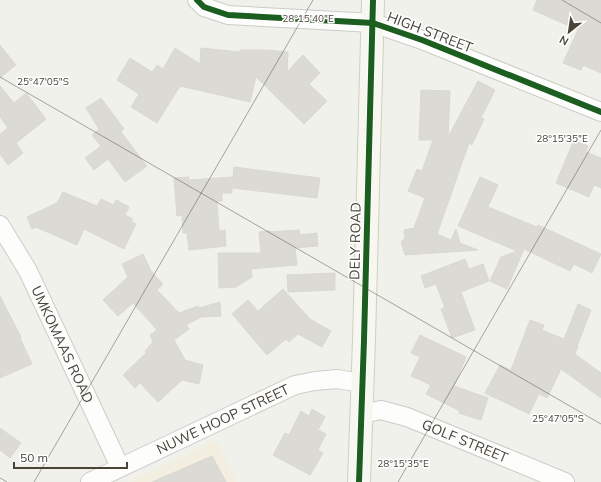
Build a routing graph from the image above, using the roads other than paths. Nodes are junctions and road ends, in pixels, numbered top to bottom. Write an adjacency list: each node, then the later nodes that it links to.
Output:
1 (196, 0): 3 (street, HIGH STREET)
2 (373, 0): 3 (street, DELY ROAD)
3 (373, 23): 4 (street, HIGH STREET); 6 (street, DELY ROAD)
4 (601, 112)
5 (0, 225): 8 (street, UMKOMAAS ROAD)
6 (362, 383): 7 (street, DELY ROAD); 8 (street, NUWE HOOP STREET)
7 (362, 414): 10 (street, DELY ROAD); 11 (street, GOLF STREET)
8 (120, 467): 9 (street, NUWE HOOP STREET)
9 (90, 482)
10 (359, 482)
11 (566, 482)

